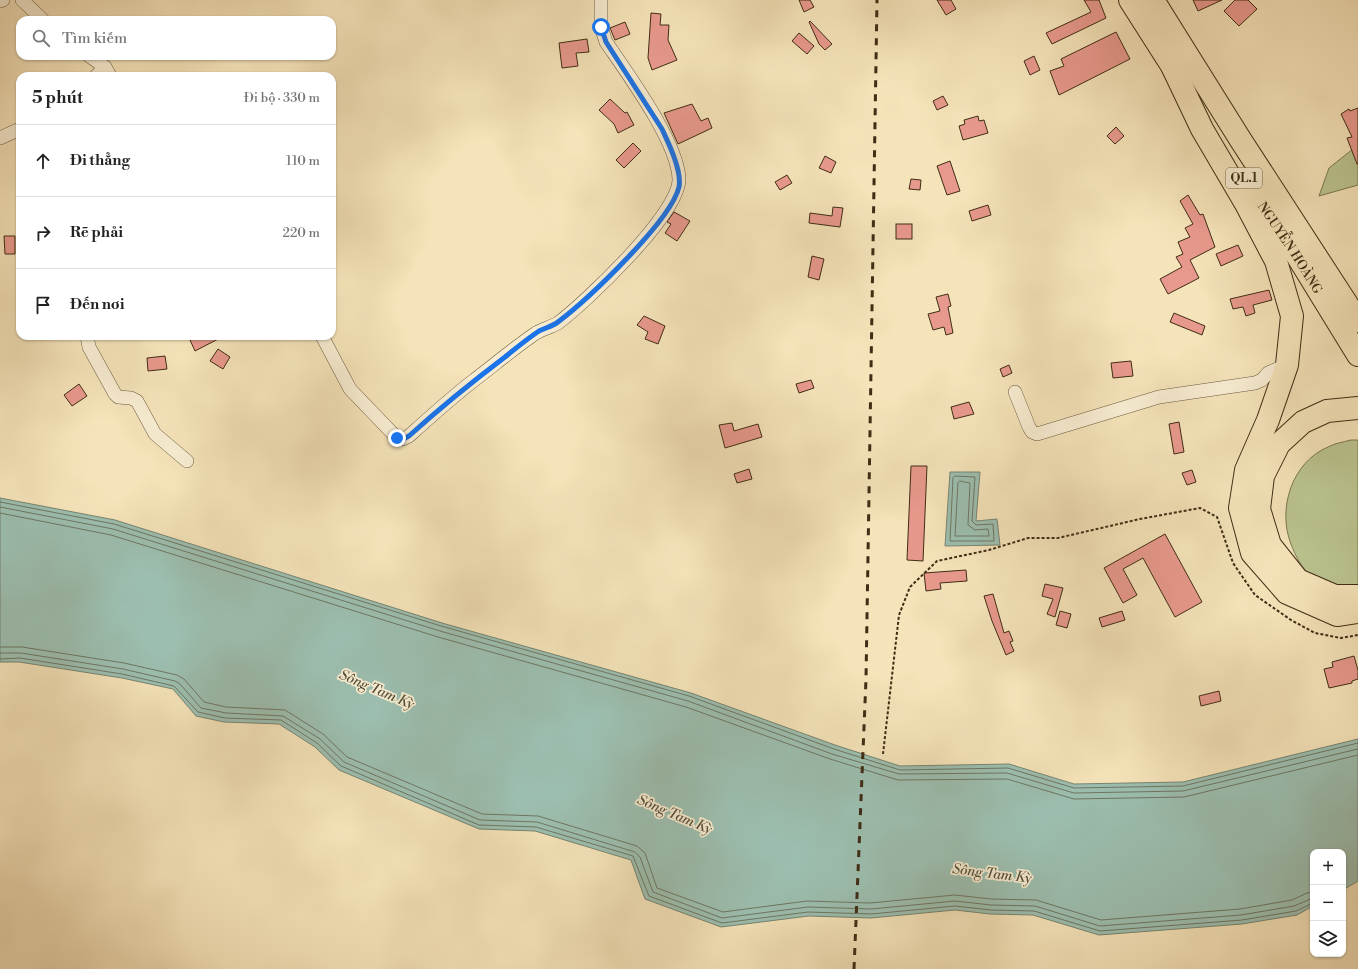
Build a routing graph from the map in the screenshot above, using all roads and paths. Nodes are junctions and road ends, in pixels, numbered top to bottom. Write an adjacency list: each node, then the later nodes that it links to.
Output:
1 (22, 0): 5 (street)
2 (601, 0): 13 (street)
3 (1130, 0): 7 (highway, NGUYỄN HOÀNG / QL.1)
4 (1153, 0): 11 (highway, NGUYỄN HOÀNG / QL.1)
5 (39, 16)
6 (93, 60): 8 (street)
7 (1173, 68): 14 (highway, NGUYỄN HOÀNG / QL.1); 15 (highway)
8 (103, 72)
9 (16, 131): 10 (street)
10 (0, 138)
11 (1358, 321)
12 (88, 340): 18 (street)
13 (324, 340)
14 (1358, 356)
15 (1287, 365): 16 (street); 20 (highway)
16 (1015, 392)
17 (1358, 408): 19 (highway)
18 (187, 461)
19 (1358, 596)
20 (1358, 612)
21 (1358, 635): 22 (path)
22 (883, 754)

